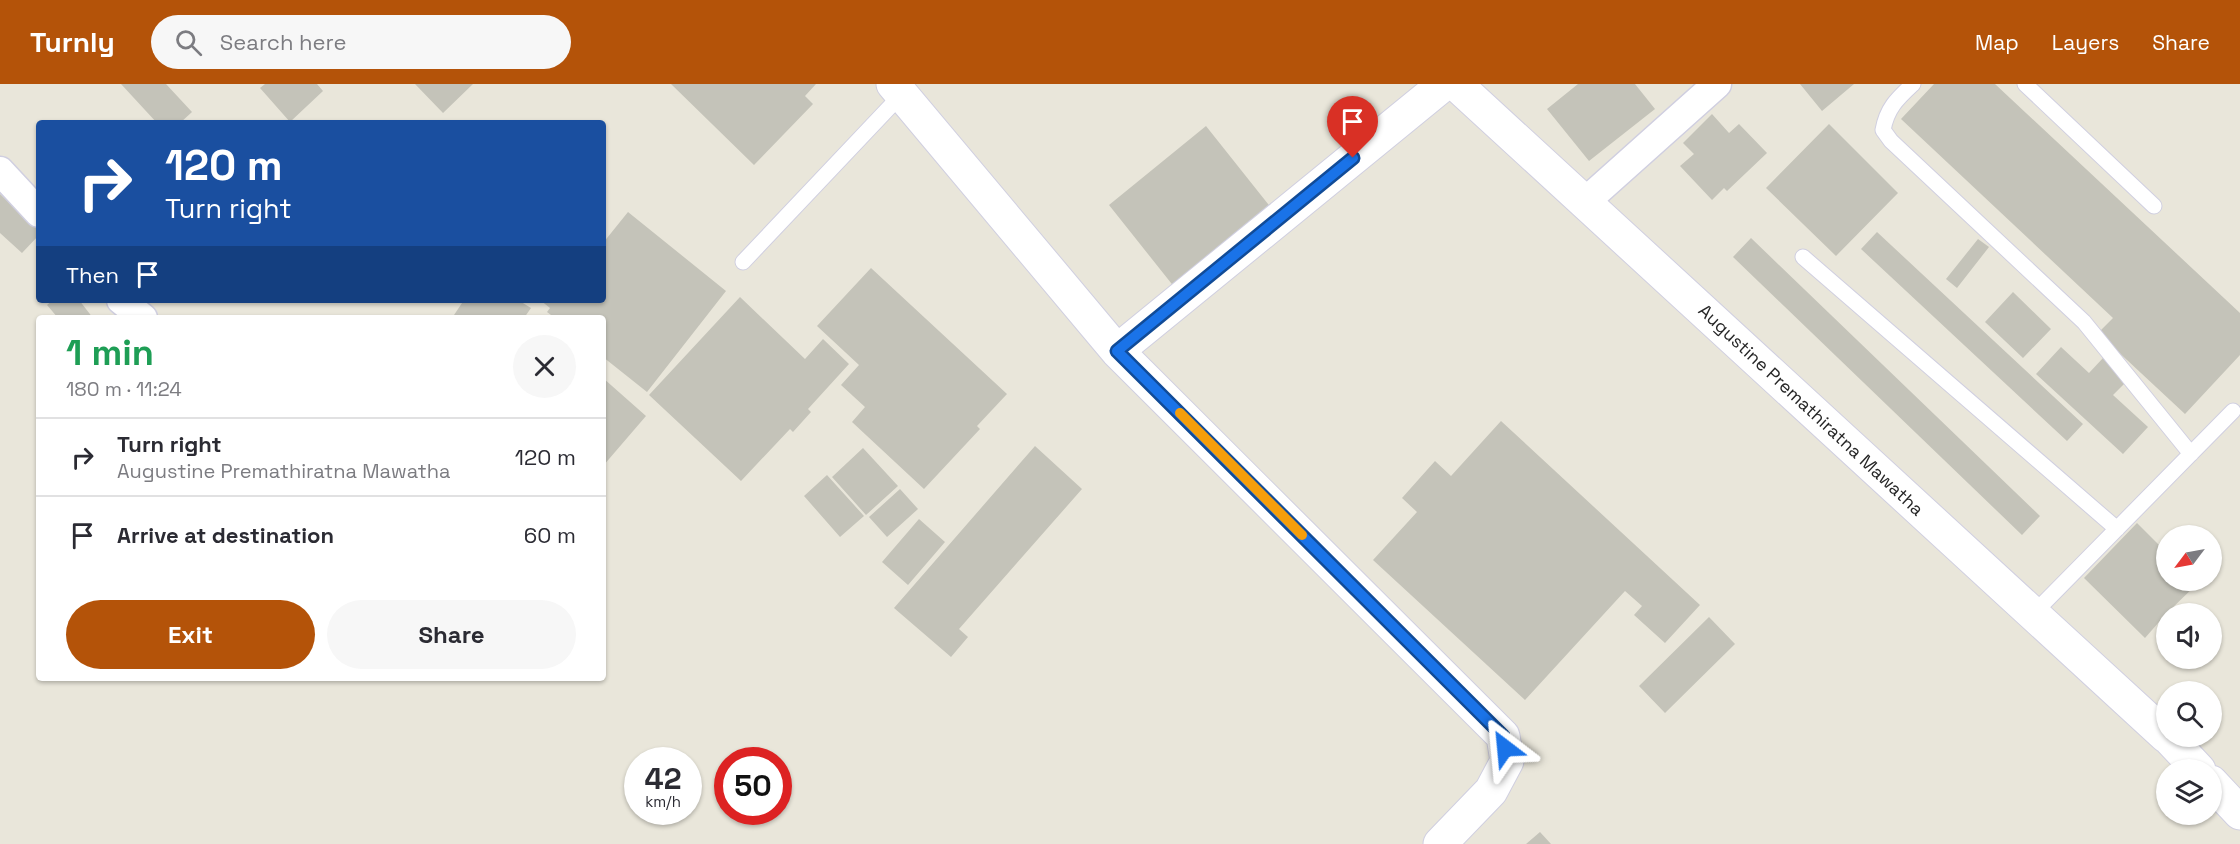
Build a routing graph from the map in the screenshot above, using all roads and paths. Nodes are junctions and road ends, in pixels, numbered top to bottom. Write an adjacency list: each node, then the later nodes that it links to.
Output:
1 (1444, 84): 15 (main road)
2 (1456, 84): 8 (main road, Augustine Premathiratna Mawatha)
3 (1717, 84): 8 (street)
4 (1913, 84): 17 (lane)
5 (2025, 84): 9 (lane)
6 (897, 89): 12 (lane); 15 (main road)
7 (0, 171): 10 (street)
8 (1585, 202): 19 (main road, Augustine Premathiratna Mawatha)
9 (2154, 206)
10 (36, 210)
11 (1803, 257): 18 (lane)
12 (743, 262)
13 (125, 303): 14 (street)
14 (139, 315)
15 (1117, 351): 25 (main road)
16 (2234, 411): 17 (lane)
17 (2191, 454): 18 (lane)
18 (2117, 529): 19 (lane)
19 (2032, 614): 20 (main road, Augustine Premathiratna Mawatha)
20 (2156, 727)
21 (2177, 747): 22 (main road, Augustine Premathiratna Mawatha)
22 (2188, 759)
23 (2222, 794): 24 (main road)
24 (2240, 813)
25 (1440, 844)

